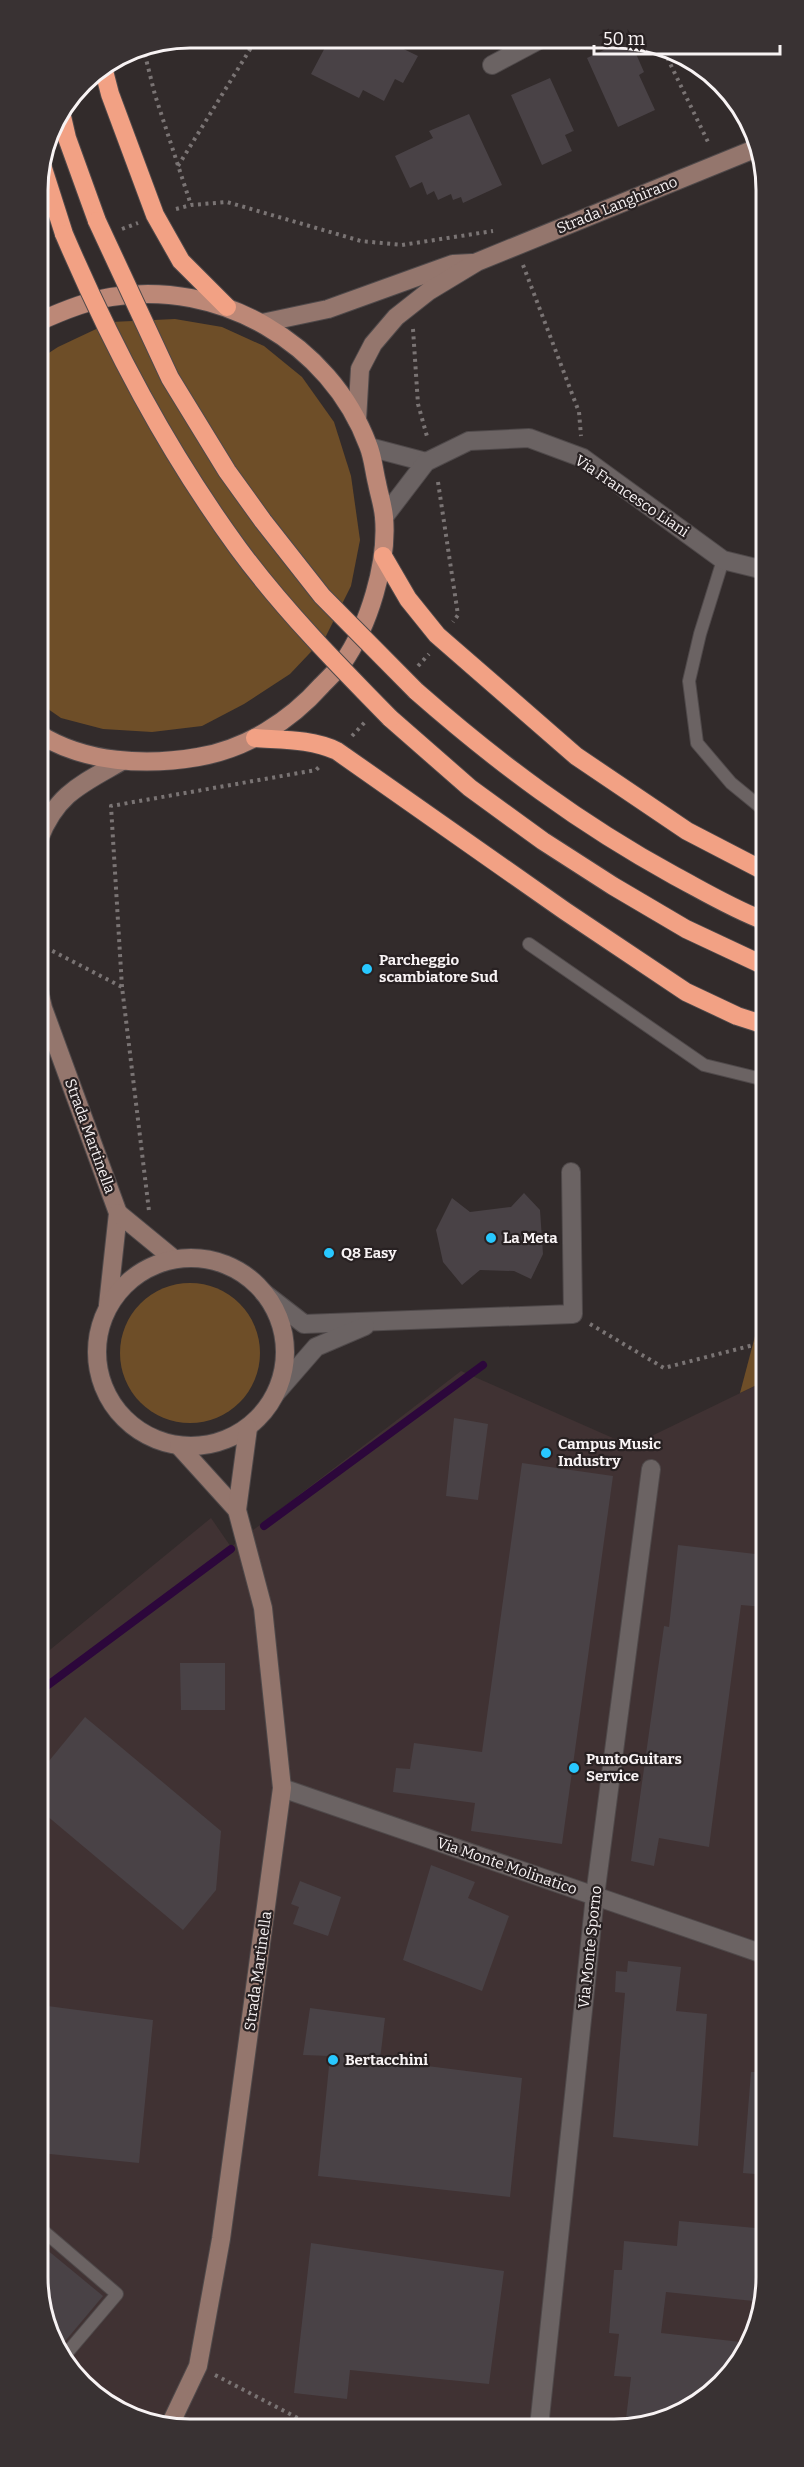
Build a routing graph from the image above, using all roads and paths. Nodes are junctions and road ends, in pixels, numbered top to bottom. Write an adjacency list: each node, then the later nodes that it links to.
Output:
1 (251, 48): 10 (path)
2 (524, 48): 5 (street)
3 (145, 56): 10 (path)
4 (668, 59): 9 (path)
5 (492, 65)
6 (105, 76): 13 (highway)
7 (64, 125): 38 (highway, bridge)
8 (750, 151): 9 (street, Strada Langhirano)
9 (718, 164): 16 (street, Strada Langhirano)
10 (178, 166): 12 (path)
11 (48, 184): 41 (highway, bridge)
12 (191, 205): 13 (path); 16 (path)
13 (155, 216): 14 (path); 20 (highway)
14 (113, 232)
15 (59, 254): 17 (path)
16 (519, 255): 18 (street, Strada Langhirano); 19 (path); 26 (path)
17 (48, 258)
18 (477, 262): 22 (street, Strada Langhirano); 24 (street, Strada Langhirano)
19 (512, 268)
20 (227, 307): 21 (main road, Strada Langhirano); 22 (main road, Strada Langhirano)
21 (48, 318)
22 (262, 323): 24 (main road, Strada Langhirano)
23 (412, 323): 27 (path)
24 (357, 420): 25 (main road, Strada Langhirano)
25 (369, 447): 27 (street); 28 (main road, Strada Langhirano)
26 (583, 458): 27 (street, Via Francesco Liani); 30 (street, Via Francesco Liani)
27 (430, 460): 28 (street, Via Francesco Liani)
28 (384, 517): 29 (main road, Strada Langhirano)
29 (383, 556): 33 (main road, Strada Langhirano); 37 (highway)
30 (723, 560): 31 (street, Via Francesco Liani); 35 (lane)
31 (756, 568)
32 (48, 738): 34 (main road, Strada Langhirano)
33 (255, 738): 34 (main road, Strada Langhirano); 43 (highway)
34 (122, 761): 36 (street)
35 (756, 803)
36 (48, 819)
37 (756, 866)
38 (756, 918)
39 (529, 944): 44 (lane)
40 (48, 949): 47 (path)
41 (756, 962)
42 (48, 1022): 46 (street, Strada Martinella)
43 (756, 1022)
44 (756, 1078)
45 (571, 1172): 51 (street)
46 (118, 1213): 47 (street, Strada Martinella); 50 (street, Strada Martinella)
47 (153, 1241): 48 (street, Strada Martinella)
48 (174, 1259): 49 (street, Strada Martinella); 50 (street, Strada Martinella)
49 (264, 1293): 52 (street); 54 (street, Strada Martinella)
50 (108, 1306): 56 (street, Strada Martinella)
51 (573, 1314): 52 (street); 53 (path)
52 (375, 1322): 54 (street)
53 (756, 1344)
54 (276, 1393): 55 (street, Strada Martinella)
55 (248, 1428): 56 (street, Strada Martinella); 58 (street, Strada Martinella)
56 (179, 1446): 58 (street, Strada Martinella)
57 (651, 1469): 60 (street, Via Monte Sporno)
58 (237, 1510): 59 (street, Strada Martinella)
59 (282, 1788): 60 (street, Via Monte Molinatico); 64 (street, Strada Martinella)
60 (595, 1896): 61 (street, Via Monte Molinatico); 67 (street, Via Monte Sporno)
61 (756, 1952)
62 (48, 2235): 63 (lane)
63 (69, 2351)
64 (198, 2366): 65 (street, Strada Martinella); 66 (path)
65 (173, 2418)
66 (300, 2419)
67 (540, 2419)

